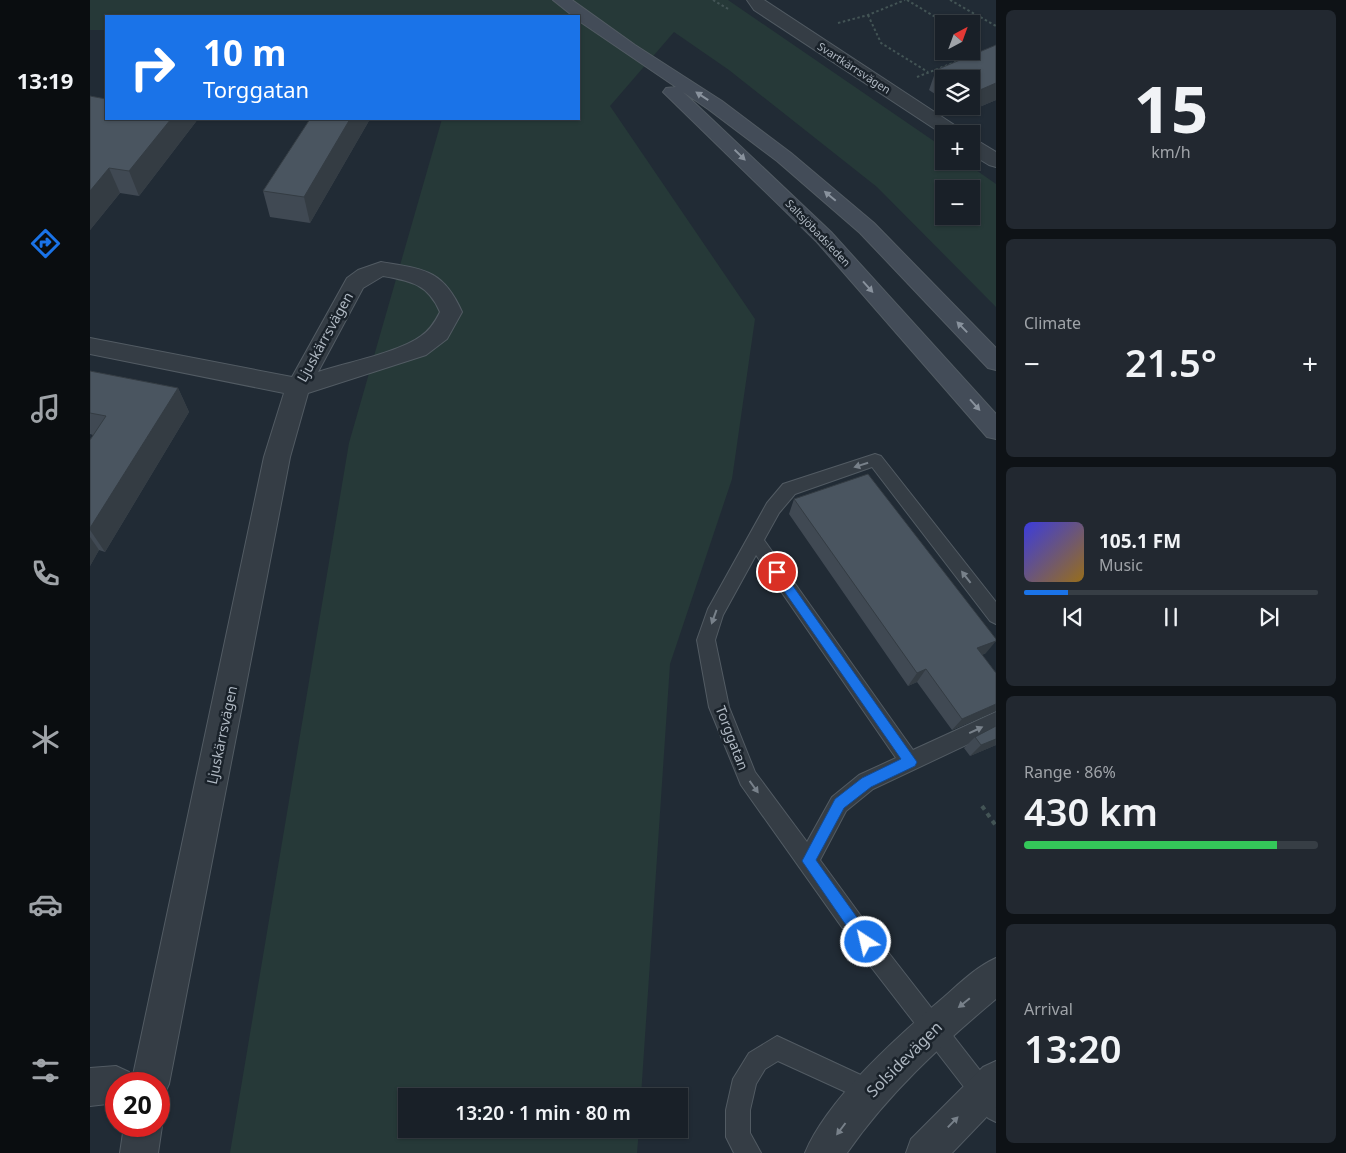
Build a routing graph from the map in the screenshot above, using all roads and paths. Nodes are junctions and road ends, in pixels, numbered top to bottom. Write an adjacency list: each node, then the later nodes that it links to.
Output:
1 (561, 0): 11 (main road, Saltsjöbadsleden)
2 (755, 0): 15 (street, Svartkärrsvägen)
3 (906, 0): 5 (path); 7 (path)
4 (950, 0): 6 (path)
5 (868, 15): 9 (path); 13 (path)
6 (976, 15)
7 (935, 17)
8 (980, 17): 10 (path)
9 (830, 26)
10 (996, 26)
11 (629, 48): 19 (main road, Saltsjöbadsleden, one-way to 11); 21 (main road, Saltsjöbadsleden, one-way to 21)
12 (960, 60): 13 (path)
13 (928, 72): 14 (path)
14 (914, 78)
15 (941, 125)
16 (980, 149): 17 (street)
17 (993, 156)
18 (90, 346): 20 (street)
19 (996, 362)
20 (298, 387): 20 (street, Ljuskärrsvägen); 31 (street, Ljuskärrsvägen)
21 (996, 430)
22 (755, 540): 23 (lane, Torggatan, one-way to 22); 25 (lane); 28 (lane, Torggatan, one-way to 28)
23 (996, 616)
24 (996, 721): 25 (lane, one-way to 24)
25 (910, 762): 28 (lane)
26 (982, 806): 27 (path)
27 (996, 826)
28 (808, 861): 30 (lane, Torggatan)
29 (996, 976): 30 (street, Solsidevägen, one-way to 30)
30 (932, 1029): 34 (street, Solsidevägen); 35 (lane, Torggatan)
31 (152, 1072)
32 (105, 1086): 33 (street)
33 (90, 1087)
34 (870, 1091): 38 (lane); 39 (street, Solsidevägen, one-way to 39)
35 (991, 1094): 40 (street, one-way to 35)
36 (141, 1137): 37 (street)
37 (139, 1153)
38 (749, 1153)
39 (824, 1153)
40 (925, 1153)

